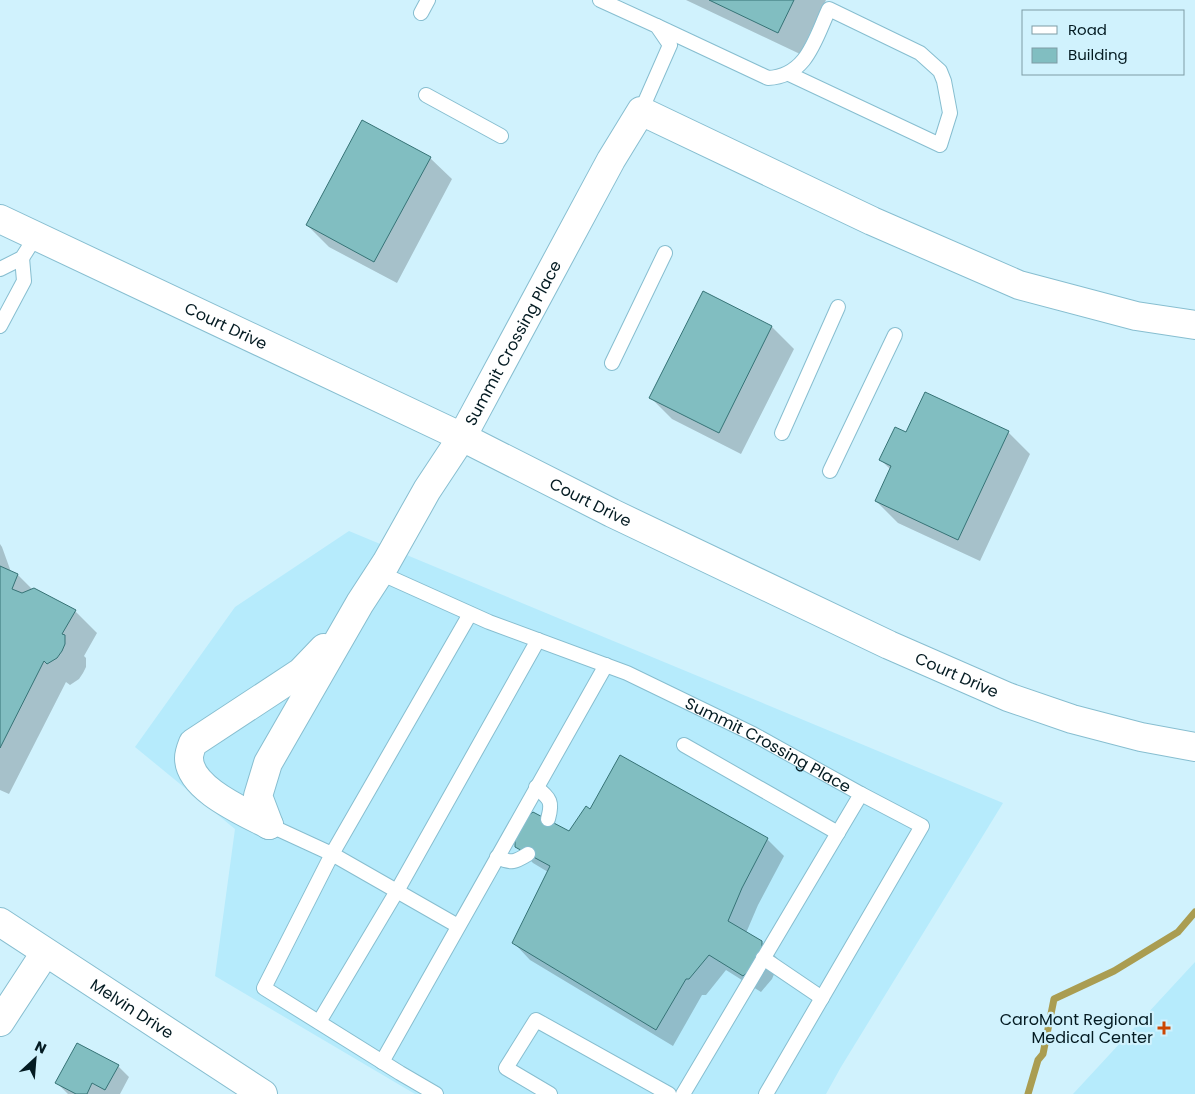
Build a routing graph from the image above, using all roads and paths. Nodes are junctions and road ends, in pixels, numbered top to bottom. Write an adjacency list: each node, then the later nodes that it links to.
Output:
1 (600, 0): 2 (lane)
2 (657, 26): 3 (lane); 5 (lane)
3 (789, 74): 3 (lane)
4 (426, 95): 6 (lane)
5 (641, 110): 13 (street); 18 (street, Summit Crossing Place)
6 (501, 136)
7 (0, 219): 8 (street, Court Drive)
8 (36, 236): 10 (lane); 18 (street, Court Drive)
9 (665, 253): 16 (lane)
10 (22, 258): 11 (lane); 14 (lane)
11 (0, 269)
12 (838, 307): 17 (lane)
13 (1195, 325)
14 (0, 326)
15 (895, 335): 19 (lane)
16 (612, 363)
17 (782, 433)
18 (462, 437): 20 (street, Summit Crossing Place); 26 (street, Court Drive)
19 (830, 471)
20 (380, 573): 21 (lane, Summit Crossing Place); 22 (street, Summit Crossing Place)
21 (470, 614): 23 (lane, Summit Crossing Place); 32 (lane)
22 (349, 622): 30 (street, Summit Crossing Place); 30 (street, Summit Crossing Place)
23 (538, 640): 24 (lane, Summit Crossing Place); 35 (lane)
24 (606, 665): 27 (lane); 28 (lane, Summit Crossing Place)
25 (684, 745): 31 (lane)
26 (1195, 747)
27 (536, 787): 29 (lane); 34 (lane)
28 (861, 794): 31 (lane, Summit Crossing Place); 40 (lane)
29 (548, 819)
30 (269, 825): 32 (lane, Summit Crossing Place)
31 (838, 833): 39 (lane, Summit Crossing Place)
32 (332, 854): 35 (lane, Summit Crossing Place); 42 (lane)
33 (528, 854): 34 (lane)
34 (497, 856): 37 (lane)
35 (397, 891): 37 (lane, Summit Crossing Place); 42 (lane)
36 (0, 922): 38 (street, Melvin Drive)
37 (458, 926): 43 (lane)
38 (45, 953): 41 (street); 44 (street, Melvin Drive)
39 (763, 958): 40 (lane); 48 (lane, Summit Crossing Place)
40 (822, 998): 49 (lane)
41 (0, 1022)
42 (319, 1022): 43 (lane)
43 (382, 1062): 45 (lane)
44 (263, 1094)
45 (436, 1094)
46 (550, 1094): 47 (lane)
47 (669, 1094)
48 (683, 1094)
49 (766, 1094)

